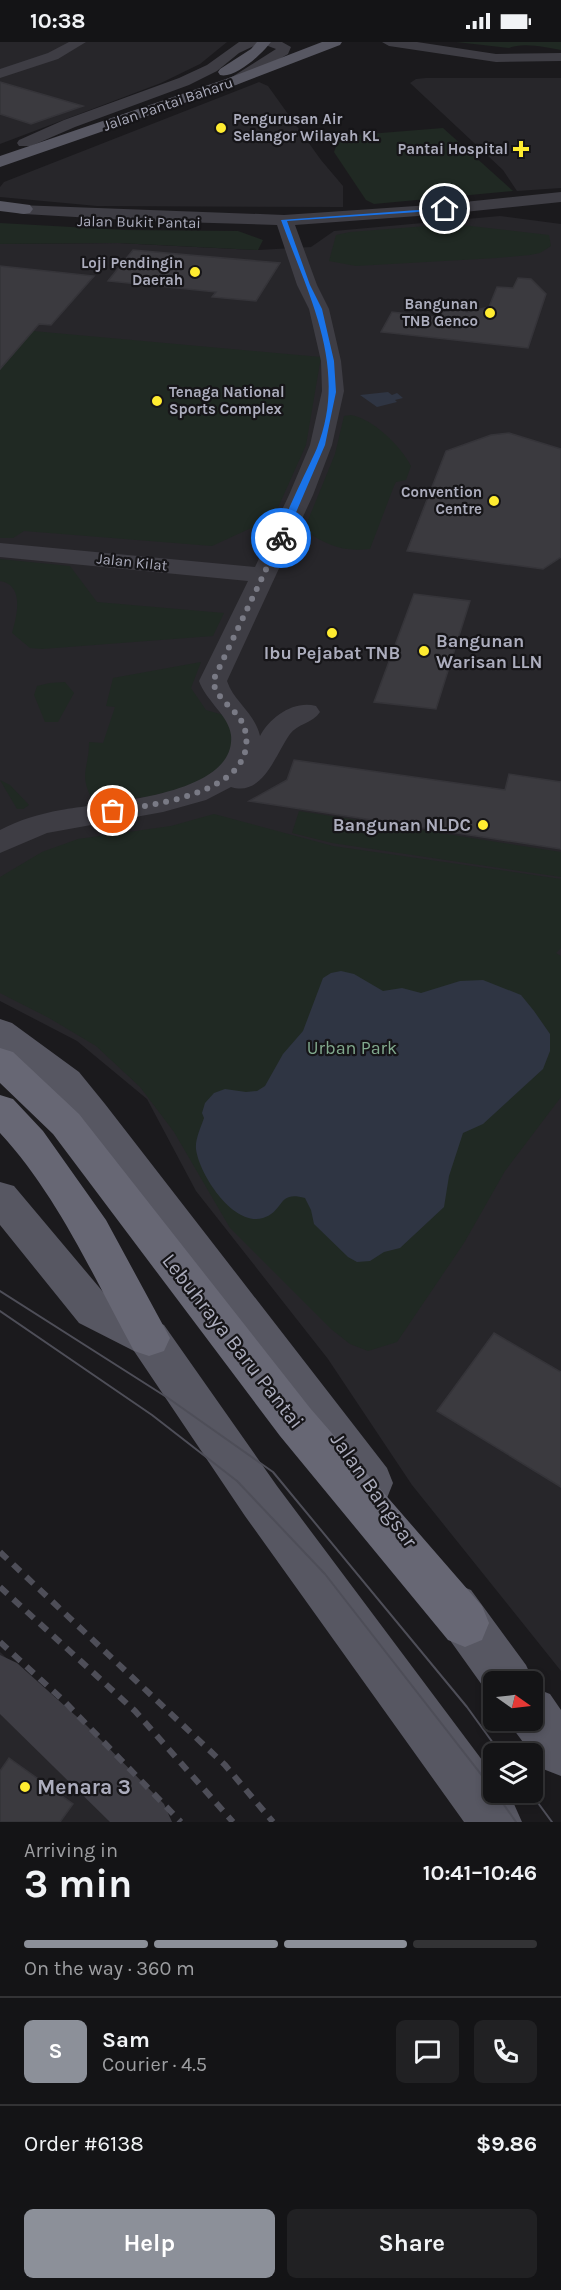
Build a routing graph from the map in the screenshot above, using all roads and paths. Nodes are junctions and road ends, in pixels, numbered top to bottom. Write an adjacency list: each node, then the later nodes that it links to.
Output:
1 (79, 42): 8 (street)
2 (253, 42): 6 (street)
3 (265, 42): 9 (street); 10 (main road, Jalan Pantai Baharu)
4 (335, 42): 9 (main road, Jalan Pantai Baharu)
5 (389, 42): 7 (street)
6 (236, 47): 10 (street)
7 (561, 57)
8 (0, 74)
9 (231, 82): 12 (main road, Jalan Pantai Baharu)
10 (25, 143): 11 (main road, Jalan Pantai Baharu)
11 (0, 152)
12 (0, 162)
13 (561, 197): 16 (street, Jalan Bukit Pantai)
14 (24, 209): 15 (main road); 16 (street, Jalan Bukit Pantai)
15 (2, 213): 17 (street, Jalan Bukit Pantai)
16 (281, 220): 17 (street, Jalan Bukit Pantai); 18 (street)
17 (171, 223): 18 (street)
18 (292, 244): 20 (street)
19 (0, 550): 20 (street, Jalan Kilat)
20 (269, 564): 22 (street)
21 (306, 712): 22 (street)
22 (158, 811): 23 (street); 24 (street)
23 (0, 843)
24 (0, 862)
25 (0, 1032): 30 (main road, Jalan Bangsar)
26 (0, 1061): 30 (highway, Lebuhraya Baru Pantai)
27 (0, 1109): 29 (highway)
28 (0, 1197): 29 (main road)
29 (148, 1338): 36 (main road)
30 (465, 1623): 31 (main road, Jalan Bangsar)
31 (501, 1671)
32 (0, 1680): 35 (street)
33 (543, 1727): 34 (main road)
34 (561, 1750)
35 (146, 1822)
36 (496, 1822)

